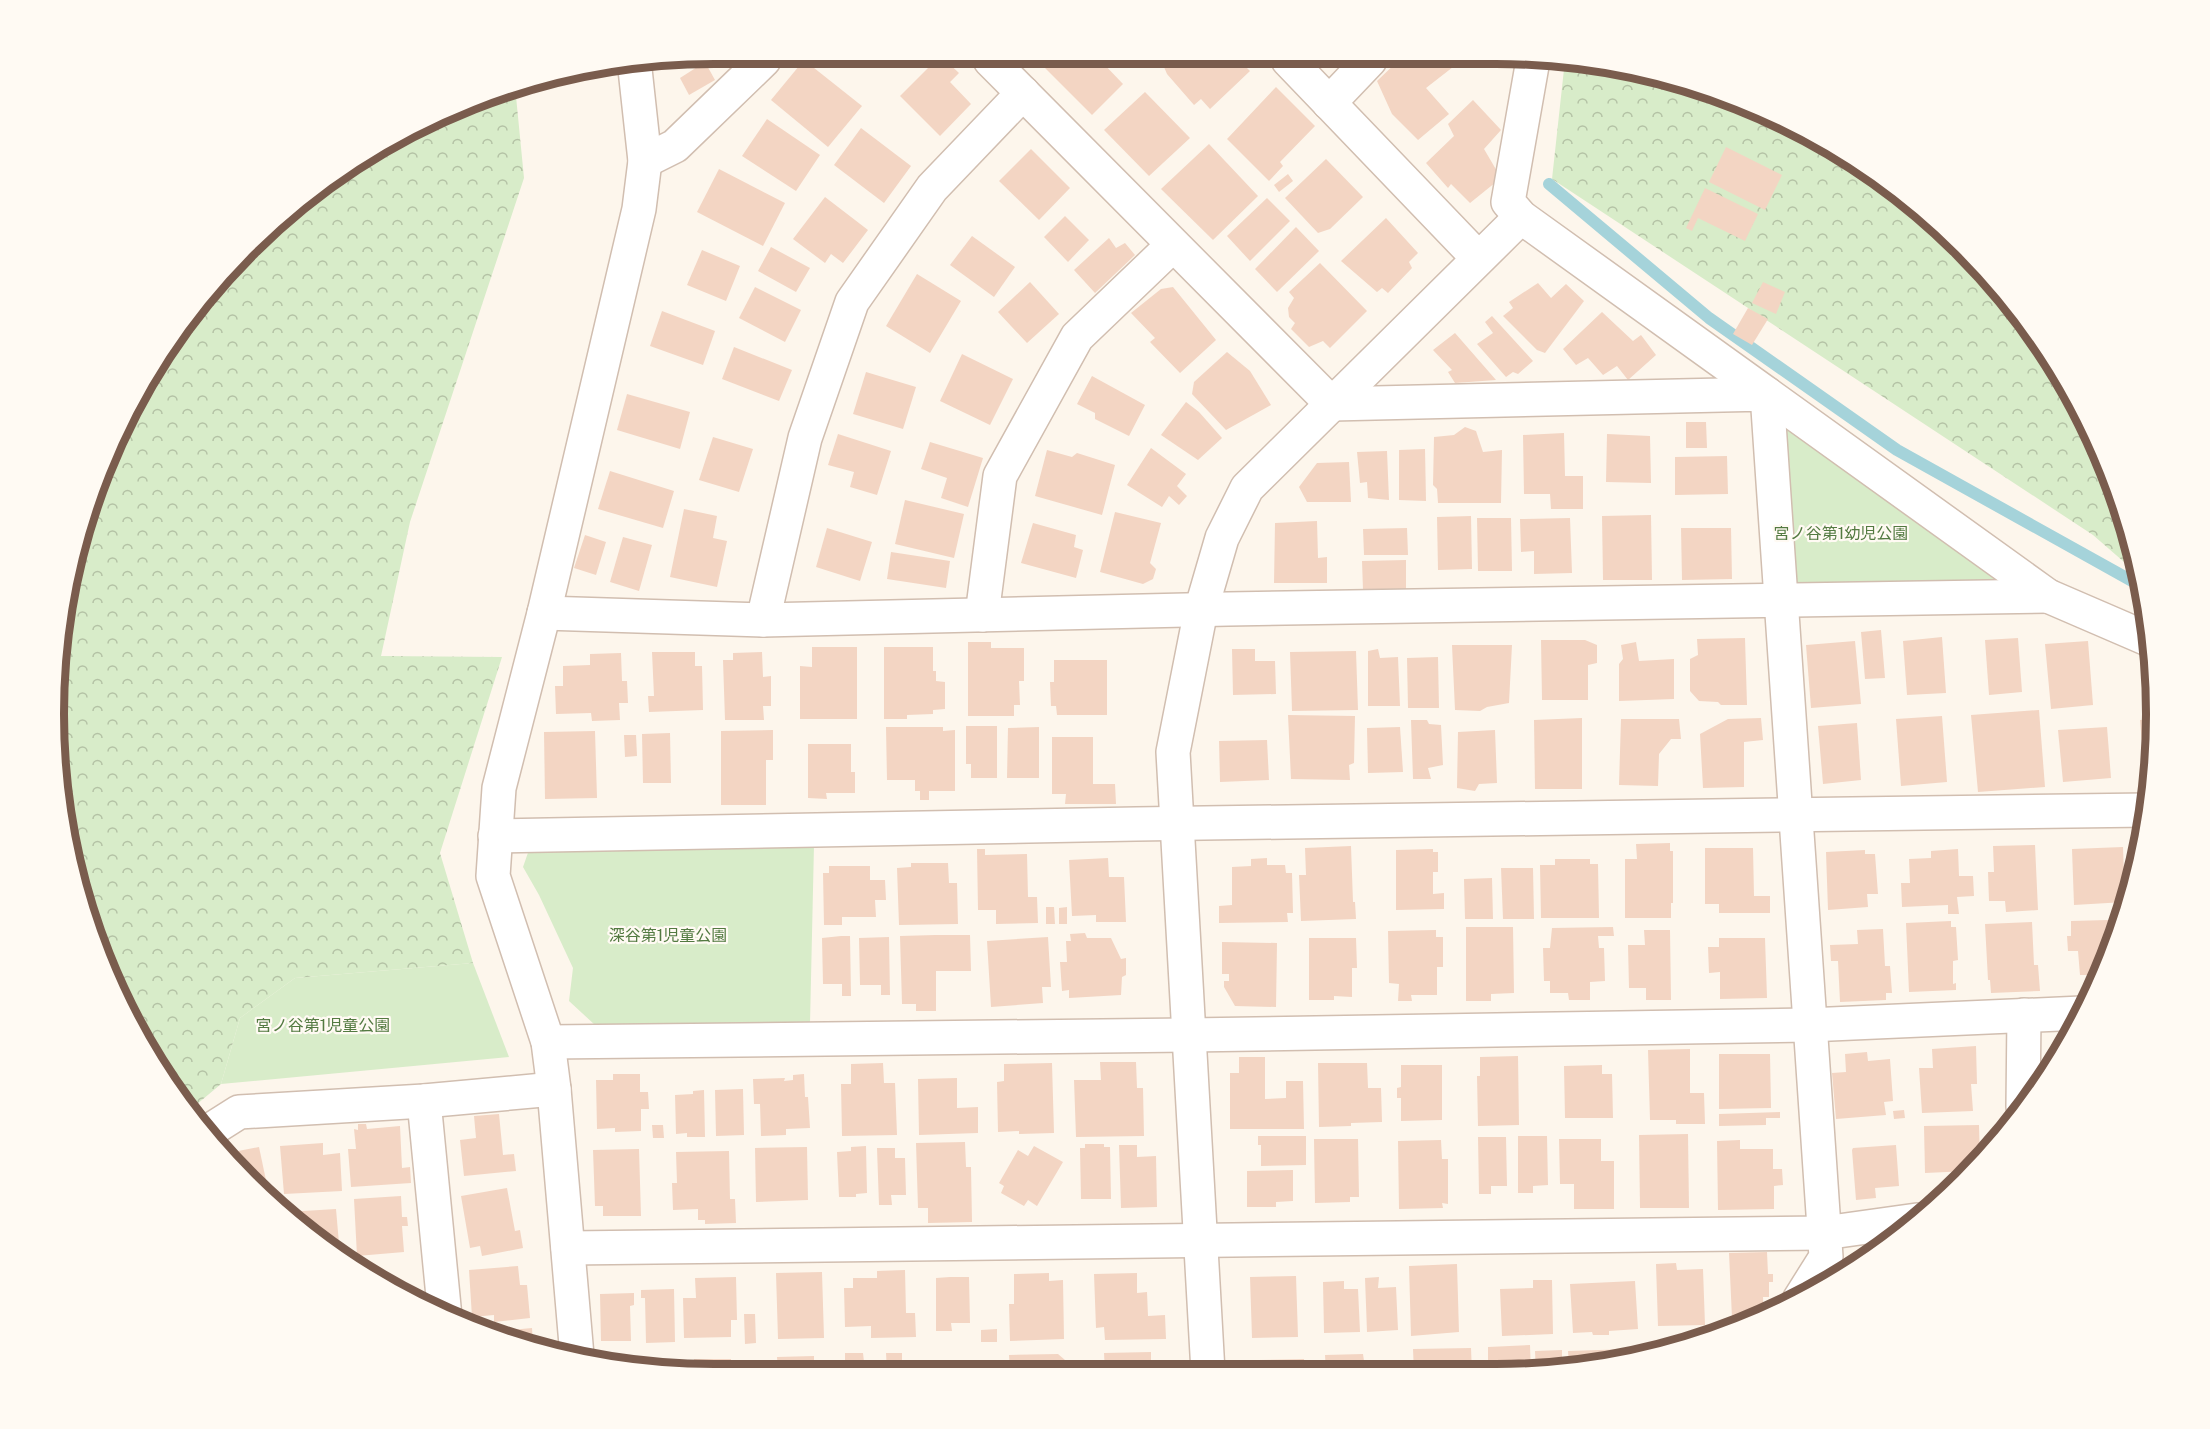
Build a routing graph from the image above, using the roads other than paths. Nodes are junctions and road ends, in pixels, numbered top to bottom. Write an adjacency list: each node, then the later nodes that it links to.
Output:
1 (760, 64): 9 (street)
2 (994, 64): 7 (street)
3 (1292, 64): 8 (street)
4 (1366, 64): 8 (street)
5 (1532, 66): 10 (street)
6 (635, 70): 9 (street)
7 (1023, 93): 11 (street); 20 (street)
8 (1329, 103): 12 (street)
9 (645, 161): 18 (street)
10 (1521, 217): 12 (street); 13 (street)
11 (1173, 245): 14 (street); 19 (street)
12 (1478, 258): 14 (street)
13 (1767, 394): 14 (street); 15 (street); 16 (street)
14 (1332, 404): 17 (street)
15 (2048, 596): 16 (street); 21 (street)
16 (1780, 600): 17 (street); 23 (street)
17 (1201, 610): 19 (street); 24 (street)
18 (543, 613): 20 (street); 25 (street)
19 (982, 615): 20 (street)
20 (763, 620)
21 (2141, 636)
22 (2138, 810): 23 (street)
23 (1795, 815): 24 (street); 28 (street)
24 (1177, 824): 25 (street); 29 (street)
25 (495, 836): 30 (street)
26 (2072, 1013): 27 (street)
27 (2024, 1015): 28 (street); 32 (street)
28 (1809, 1025): 29 (street); 36 (street)
29 (1188, 1035): 30 (street); 37 (street)
30 (548, 1042): 31 (street)
31 (554, 1089): 33 (street); 38 (street)
32 (2023, 1093)
33 (424, 1101): 34 (street); 40 (street)
34 (214, 1128)
35 (1900, 1222): 36 (street)
36 (1824, 1233): 37 (street); 39 (street)
37 (1200, 1241): 38 (street); 42 (street)
38 (568, 1248): 41 (street)
39 (1810, 1282)
40 (444, 1305)
41 (576, 1349)
42 (1208, 1364)

